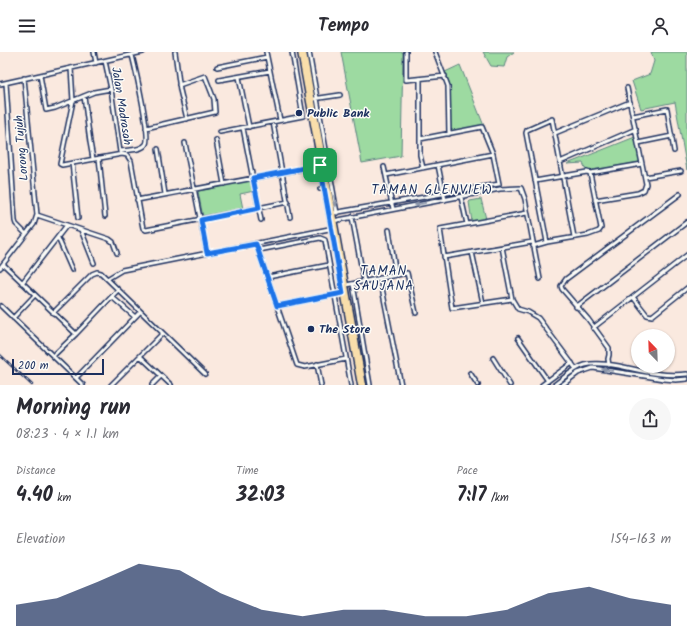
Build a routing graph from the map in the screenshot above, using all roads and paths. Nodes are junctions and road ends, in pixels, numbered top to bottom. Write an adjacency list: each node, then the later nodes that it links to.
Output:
1 (94, 52): 14 (street)
2 (143, 52): 10 (street)
3 (175, 52): 26 (street)
4 (266, 52): 12 (street)
5 (292, 52): 11 (street)
6 (309, 52): 33 (street)
7 (406, 52): 22 (street)
8 (435, 52): 19 (street)
9 (301, 53): 11 (street); 29 (main road); 33 (main road)
10 (132, 55): 13 (street); 41 (street)
11 (293, 56): 30 (street)
12 (267, 57): 15 (street); 17 (street)
13 (105, 61): 14 (street); 28 (street, Jalan Madrasah)
14 (96, 63): 16 (street)
15 (217, 66)
16 (71, 68): 18 (street); 34 (street)
17 (270, 71): 20 (street); 38 (street)
18 (40, 75): 21 (street); 34 (street)
19 (445, 76): 22 (street); 46 (street)
20 (239, 77): 23 (street); 40 (street)
21 (24, 78): 24 (street); 90 (street, Lorong Tujuh)
22 (420, 79): 48 (street)
23 (219, 80)
24 (6, 82): 25 (street); 104 (street)
25 (0, 84)
26 (179, 85): 37 (street); 37 (street)
27 (627, 88): 35 (street)
28 (111, 89): 32 (street); 54 (street, Jalan Madrasah)
29 (307, 92): 30 (street); 61 (main road)
30 (299, 93): 38 (street)
31 (340, 94): 33 (street)
32 (84, 96): 34 (street); 57 (street)
33 (315, 99): 88 (main road, one-way to 88)
34 (74, 101): 59 (street)
35 (630, 102): 36 (street); 45 (street)
36 (633, 116): 43 (street); 47 (street)
37 (187, 119): 41 (street)
38 (280, 120): 39 (street)
39 (273, 122): 40 (street); 66 (street)
40 (249, 127): 42 (street)
41 (146, 128): 54 (street)
42 (243, 128): 44 (street); 71 (street)
43 (636, 129): 51 (street); 58 (street)
44 (220, 132)
45 (555, 133): 58 (street); 72 (street)
46 (449, 134): 48 (street); 55 (street)
47 (672, 136): 51 (street); 53 (street)
48 (420, 139): 64 (street)
49 (216, 140): 73 (street)
50 (185, 143): 75 (street)
51 (638, 143): 60 (street)
52 (158, 149): 77 (street)
53 (674, 152)
54 (120, 153): 56 (street); 81 (street)
55 (493, 154): 62 (street); 74 (street)
56 (99, 158): 57 (street); 91 (street)
57 (94, 159): 59 (street)
58 (560, 162): 69 (street)
59 (72, 163): 94 (street)
60 (642, 164): 67 (street); 70 (street)
61 (320, 165): 66 (street); 88 (main road)
62 (438, 166): 64 (street); 78 (street)
63 (384, 167): 68 (street)
64 (422, 168): 68 (street)
65 (680, 171): 70 (street)
66 (282, 172): 71 (street); 84 (street)
67 (590, 174): 69 (street); 83 (street)
68 (386, 175): 85 (street)
69 (562, 176): 72 (street); 105 (street)
70 (645, 176): 83 (street)
71 (253, 178): 73 (street); 86 (street)
72 (535, 181): 108 (street)
73 (224, 184): 75 (street)
74 (499, 184): 76 (street); 78 (street)
75 (194, 189): 77 (street); 95 (street)
76 (500, 190): 80 (street); 89 (street)
77 (165, 194): 81 (street)
78 (444, 194): 82 (street); 85 (street)
79 (680, 194): 143 (street)
80 (461, 197): 82 (street); 99 (street)
81 (137, 200): 95 (street)
82 (445, 200): 87 (street, one-way to 87)
83 (595, 200): 105 (street)
84 (288, 202): 86 (street); 92 (street)
85 (391, 203): 87 (street); 88 (street)
86 (259, 208): 95 (street); 96 (street)
87 (393, 209): 93 (street)
88 (333, 213): 97 (main road)
89 (527, 213): 99 (street); 107 (street)
90 (37, 215): 100 (street); 104 (street)
91 (105, 216)
92 (290, 217)
93 (352, 217): 97 (street); 128 (street)
94 (78, 218)
95 (201, 220): 115 (street)
96 (261, 220)
97 (332, 221): 101 (main road)
98 (687, 222): 143 (street)
99 (466, 224): 117 (street)
100 (67, 225): 102 (street); 106 (street)
101 (334, 228): 109 (street); 131 (main road); 134 (main road)
102 (81, 230): 114 (street); 118 (street)
103 (389, 230): 123 (street)
104 (26, 234): 119 (street)
105 (574, 237): 108 (street)
106 (58, 238): 122 (street); 129 (street)
107 (532, 242): 110 (street); 111 (street)
108 (547, 242): 110 (street)
109 (256, 244): 112 (street); 115 (street)
110 (534, 246): 127 (street)
111 (502, 247): 113 (street); 139 (street)
112 (259, 250): 120 (street); 124 (street)
113 (472, 252): 117 (street); 140 (street)
114 (117, 253)
115 (207, 253): 126 (street)
116 (687, 255): 138 (street)
117 (444, 257): 140 (street)
118 (94, 263)
119 (3, 264): 121 (street); 129 (street)
120 (329, 265): 124 (street); 135 (street)
121 (0, 268)
122 (72, 270)
123 (396, 275): 125 (street); 145 (street)
124 (268, 277): 142 (street)
125 (380, 278): 128 (street); 181 (street)
126 (107, 279): 133 (street); 146 (street)
127 (540, 279)
128 (364, 281): 130 (street)
129 (22, 283): 136 (street)
130 (353, 284): 131 (street); 180 (street)
131 (346, 285): 179 (main road)
132 (687, 288): 138 (street)
133 (118, 290): 137 (street); 144 (street)
134 (343, 293): 135 (street); 178 (main road)
135 (334, 295): 142 (street); 156 (street)
136 (34, 296): 146 (street); 148 (street)
137 (112, 297): 147 (street); 150 (street)
138 (632, 297): 149 (street)
139 (512, 299): 140 (street); 158 (street)
140 (483, 303)
141 (1, 306): 148 (street)
142 (277, 306): 159 (street)
143 (576, 307): 149 (street)
144 (140, 312): 147 (street); 151 (street)
145 (416, 313)
146 (53, 314): 150 (street)
147 (135, 317): 169 (street)
148 (13, 318): 153 (street)
149 (594, 328): 157 (street)
150 (76, 334): 153 (street)
151 (162, 334): 154 (street); 166 (street)
152 (518, 338): 171 (street)
153 (53, 356): 169 (street)
154 (140, 356): 168 (street); 173 (street)
155 (493, 358): 183 (street)
156 (346, 359): 159 (street); 177 (street)
157 (608, 360): 160 (street); 161 (street)
158 (572, 363): 163 (street); 171 (street)
159 (317, 364): 176 (street)
160 (604, 364): 161 (street); 162 (street)
161 (609, 364): 167 (street)
162 (580, 367): 163 (street); 164 (street)
163 (576, 369): 185 (street)
164 (582, 371): 170 (street, one-way to 164); 186 (street)
165 (470, 372): 182 (street)
166 (205, 374)
167 (687, 374)
168 (161, 376): 174 (street); 175 (street)
169 (76, 378): 172 (street)
170 (687, 378)
171 (548, 381): 184 (street)
172 (83, 385)
173 (112, 385)
174 (152, 385)
175 (171, 385)
176 (321, 385)
177 (351, 385)
178 (360, 385)
179 (364, 385)
180 (370, 385)
181 (401, 385)
182 (478, 385)
183 (510, 385)
184 (542, 385)
185 (554, 385)
186 (562, 385)

